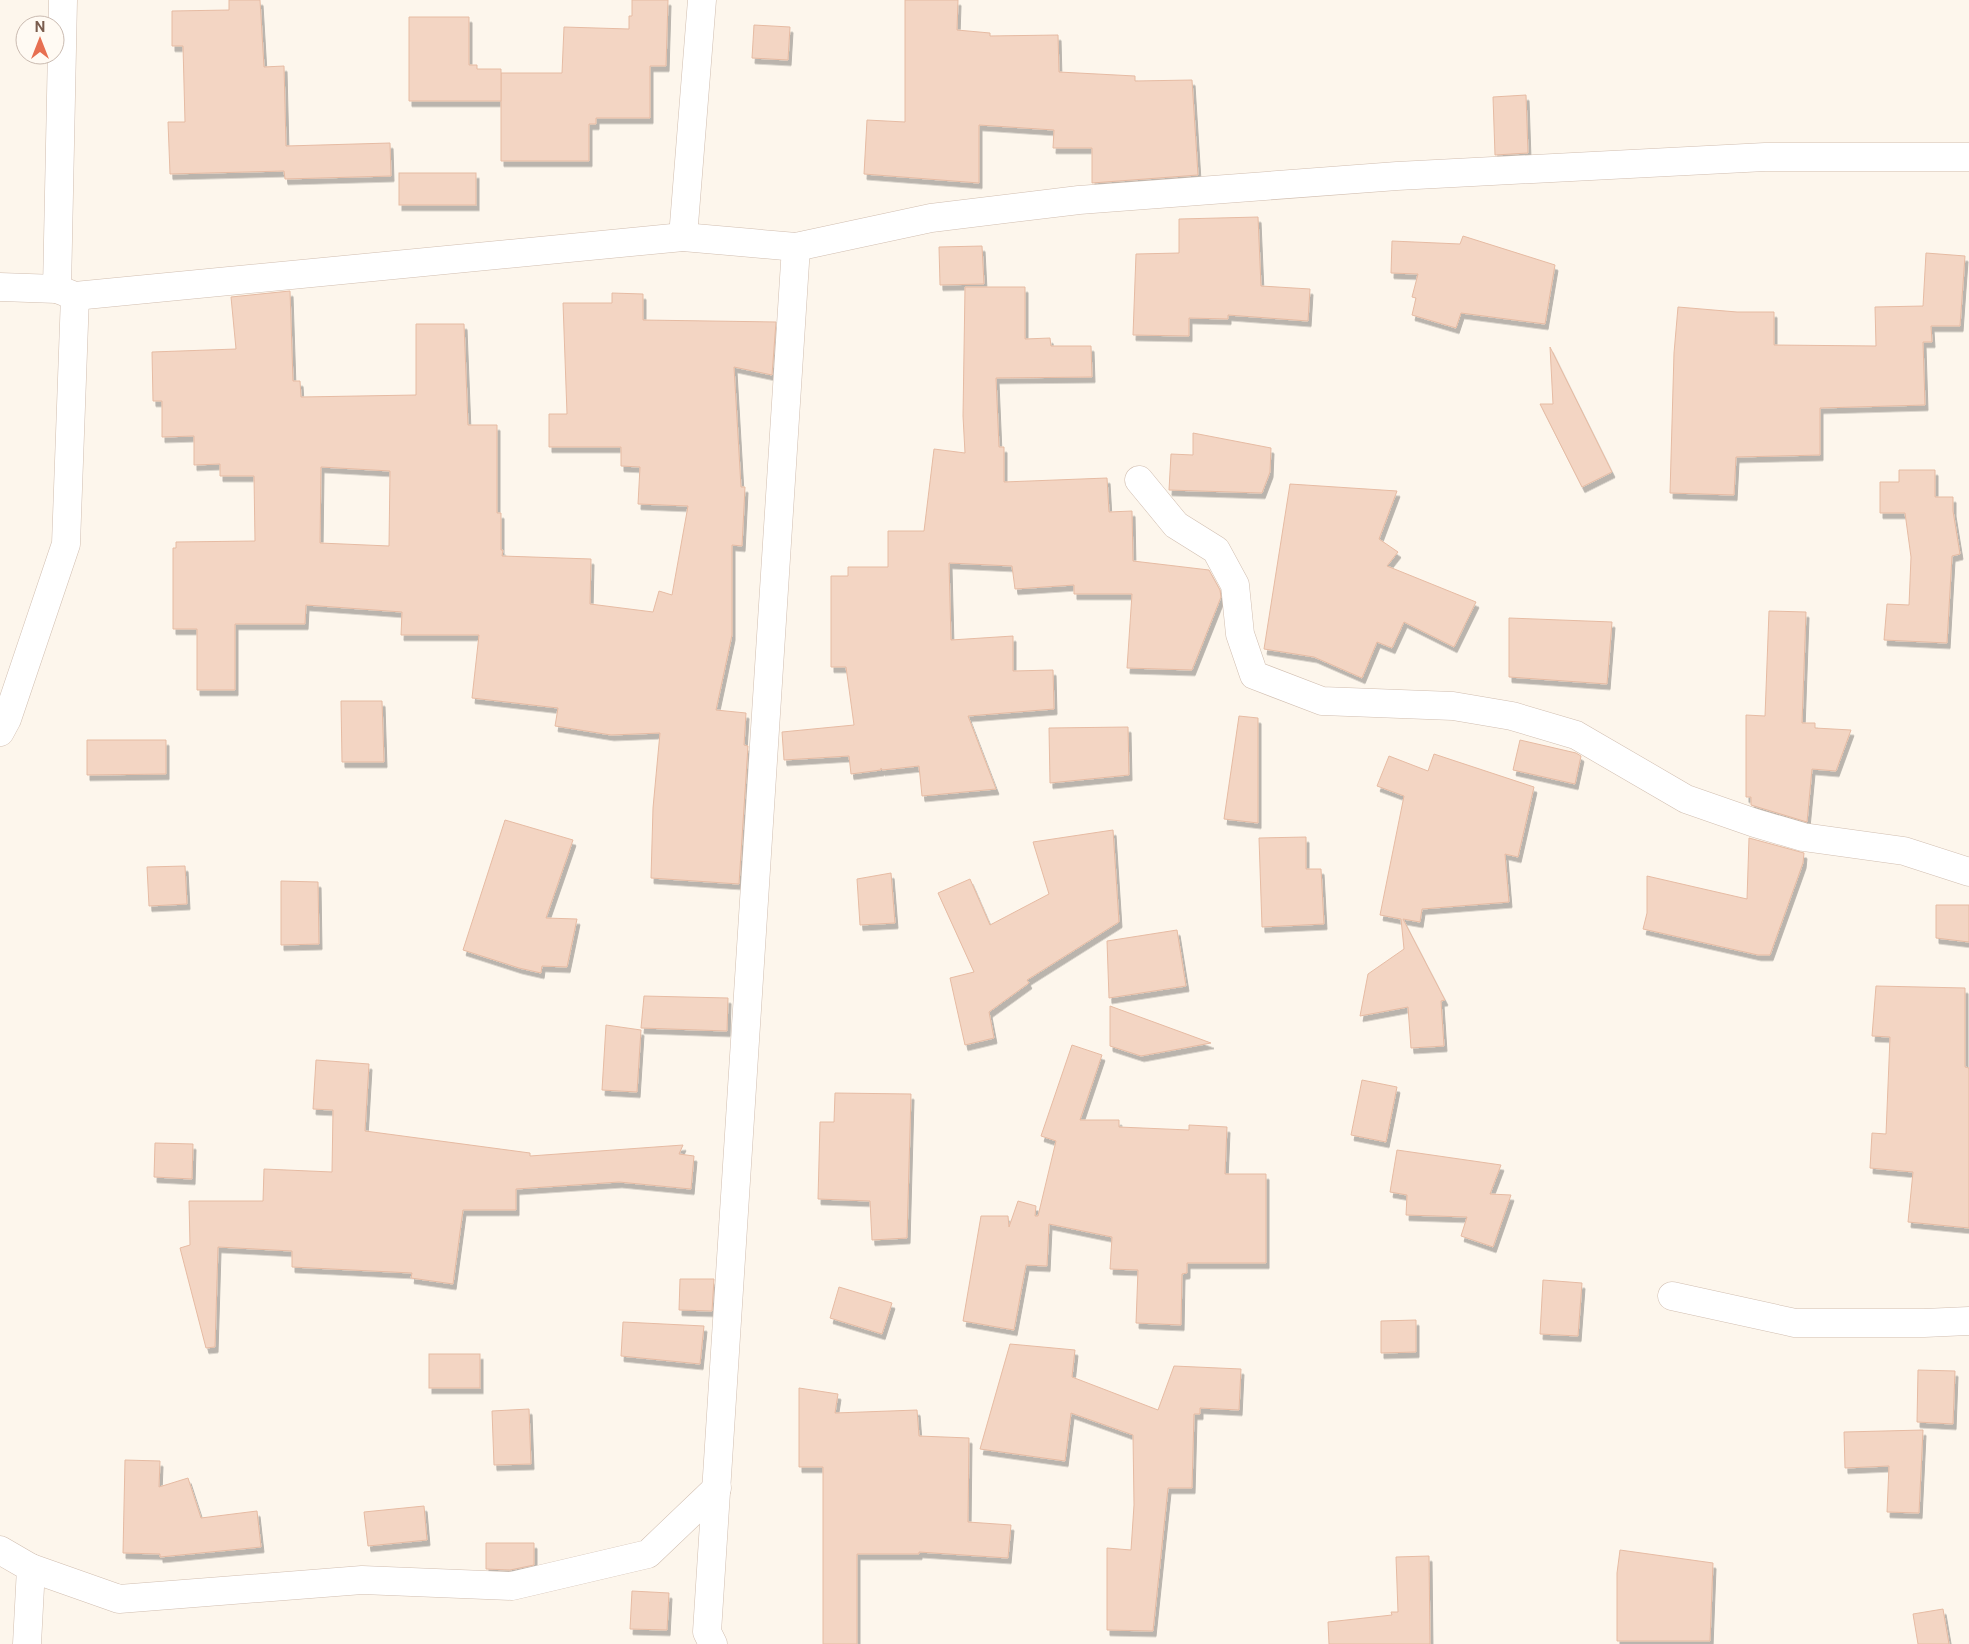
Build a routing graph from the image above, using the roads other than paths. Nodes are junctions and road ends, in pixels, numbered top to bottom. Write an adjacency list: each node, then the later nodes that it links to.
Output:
1 (63, 0): 7 (street)
2 (702, 0): 4 (street)
3 (1969, 157): 5 (street)
4 (683, 237): 5 (street); 7 (street)
5 (796, 247): 13 (street)
6 (0, 286): 7 (street)
7 (66, 292): 9 (street)
8 (1139, 480): 10 (street)
9 (0, 732)
10 (1969, 872)
11 (1672, 1296): 12 (street)
12 (1969, 1321)
13 (717, 1488): 15 (street); 16 (street)
14 (0, 1550): 15 (street)
15 (31, 1568): 17 (street)
16 (709, 1640)
17 (27, 1644)

